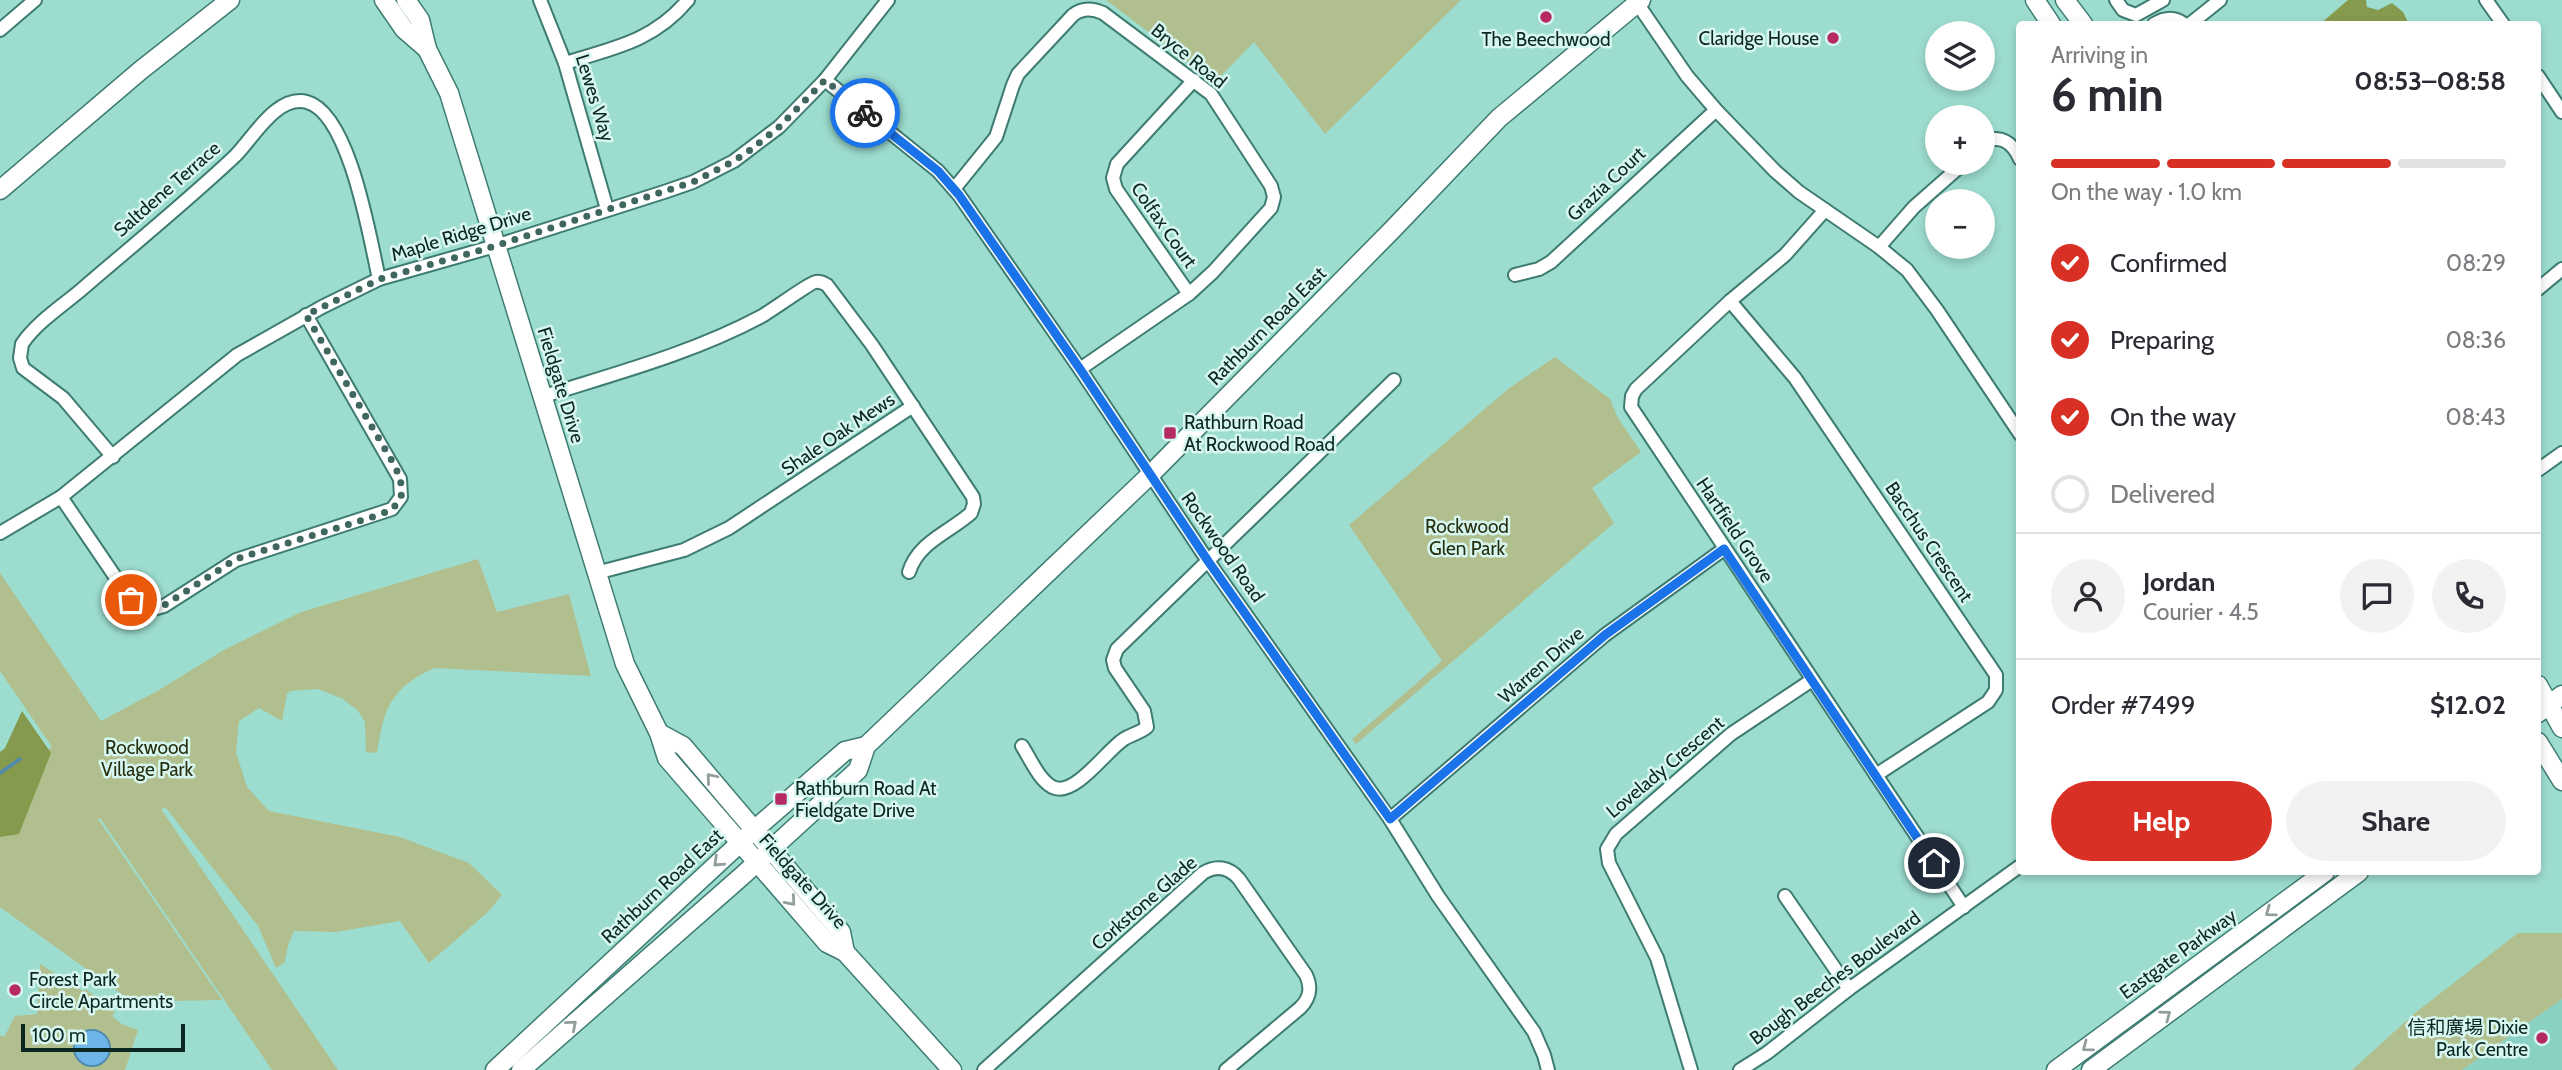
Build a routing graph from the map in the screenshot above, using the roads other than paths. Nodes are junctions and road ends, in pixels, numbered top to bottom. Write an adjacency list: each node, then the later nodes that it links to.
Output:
1 (35, 0): 21 (street)
2 (230, 0): 33 (street)
3 (384, 0): 22 (street, Fieldgate Drive)
4 (406, 0): 22 (street, Fieldgate Drive)
5 (540, 0): 23 (street, Lewes Way)
6 (688, 0): 23 (street)
7 (888, 0): 24 (street, Maple Ridge Drive)
8 (2035, 0): 15 (street)
9 (2065, 0): 16 (street)
10 (2116, 0): 11 (street)
11 (2164, 0)
12 (2220, 0): 19 (street)
13 (2486, 0): 20 (street)
14 (1638, 1): 27 (street); 53 (street, Rathburn Road East)
15 (2049, 21)
16 (2081, 21)
17 (2159, 21): 18 (street)
18 (2177, 21)
19 (2194, 21)
20 (2500, 21)
21 (0, 30)
22 (427, 48): 36 (street, Fieldgate Drive)
23 (565, 63): 34 (street, Lewes Way)
24 (825, 80): 32 (street, Rockwood Road); 34 (street, Maple Ridge Drive)
25 (1194, 80): 32 (street, Bryce Road); 42 (street, Colfax Court); 42 (street, Bryce Road)
26 (2541, 80): 28 (street)
27 (1716, 110): 35 (street); 39 (street, Grazia Court)
28 (2562, 112)
29 (1995, 138): 30 (street)
30 (2016, 152)
31 (1950, 175): 37 (street)
32 (954, 189): 45 (street, Rockwood Road)
33 (0, 190)
34 (607, 209): 36 (street, Maple Ridge Drive)
35 (1825, 210): 37 (street); 43 (street, Hartfield Grove)
36 (495, 246): 40 (street, Maple Ridge Drive); 47 (street, Fieldgate Drive)
37 (1880, 247): 49 (street)
38 (2562, 269): 41 (street)
39 (1516, 275)
40 (380, 279): 44 (street, Maple Ridge Drive); 51 (street, Saltdene Terrace)
41 (2541, 286)
42 (1189, 295): 45 (street, Bryce Road)
43 (1730, 302): 56 (street, Hartfield Grove); 68 (street, Bacchus Crescent)
44 (306, 315): 51 (street, Maple Ridge Drive); 54 (street)
45 (1080, 369): 53 (street, Rockwood Road)
46 (1394, 380): 57 (street)
47 (544, 396): 48 (street, Shale Oak Mews); 59 (street, Fieldgate Drive)
48 (913, 406): 58 (street); 59 (street, Shale Oak Mews)
49 (2016, 428)
50 (2562, 453): 52 (street)
51 (113, 457): 54 (street, Maple Ridge Drive)
52 (2541, 468)
53 (1150, 475): 57 (street, Rockwood Road); 65 (street, Rathburn Road East)
54 (61, 496): 55 (street, Maple Ridge Drive)
55 (0, 533)
56 (1724, 549): 60 (street, Hartfield Grove); 70 (street, Warren Drive)
57 (1208, 561): 66 (street); 70 (street, Rockwood Road)
58 (909, 572)
59 (596, 573): 63 (street, Fieldgate Drive)
60 (1812, 680): 68 (street, Hartfield Grove); 88 (street, Lovelady Crescent)
61 (2549, 704): 62 (street)
62 (2561, 725): 64 (street)
63 (659, 733): 71 (street, Fieldgate Drive, one-way to 63); 72 (street, Fieldgate Drive)
64 (2541, 739)
65 (866, 746): 71 (street, Rathburn Road East); 73 (street, Rathburn Road East)
66 (1022, 746)
67 (2541, 746): 69 (street)
68 (1876, 775): 79 (street, Hartfield Grove)
69 (2562, 781)
70 (1390, 819): 87 (street, Rockwood Road)
71 (754, 830): 72 (street, Rathburn Road East); 73 (street, Fieldgate Drive)
72 (740, 842): 74 (street, Fieldgate Drive); 82 (street, Rathburn Road East, one-way to 82)
73 (771, 849): 74 (street, Rathburn Road East); 80 (street, Fieldgate Drive)
74 (757, 862): 80 (street, Fieldgate Drive, one-way to 80); 83 (street, Rathburn Road East, one-way to 74)
75 (2016, 869): 79 (street, Bough Beeches Boulevard)
76 (2321, 875): 90 (street, Eastgate Parkway, one-way to 90)
77 (2355, 875): 91 (street, one-way to 77)
78 (1785, 896): 81 (street)
79 (1964, 906): 81 (street, Bough Beeches Boulevard)
80 (845, 952): 84 (street, Fieldgate Drive)
81 (1849, 989): 89 (street, Bough Beeches Boulevard)
82 (495, 1070)
83 (521, 1070)
84 (952, 1070)
85 (984, 1070): 86 (street, Corkstone Glade)
86 (1226, 1070)
87 (1548, 1070)
88 (1691, 1070)
89 (1740, 1070)
90 (2056, 1070)
91 (2091, 1070)

